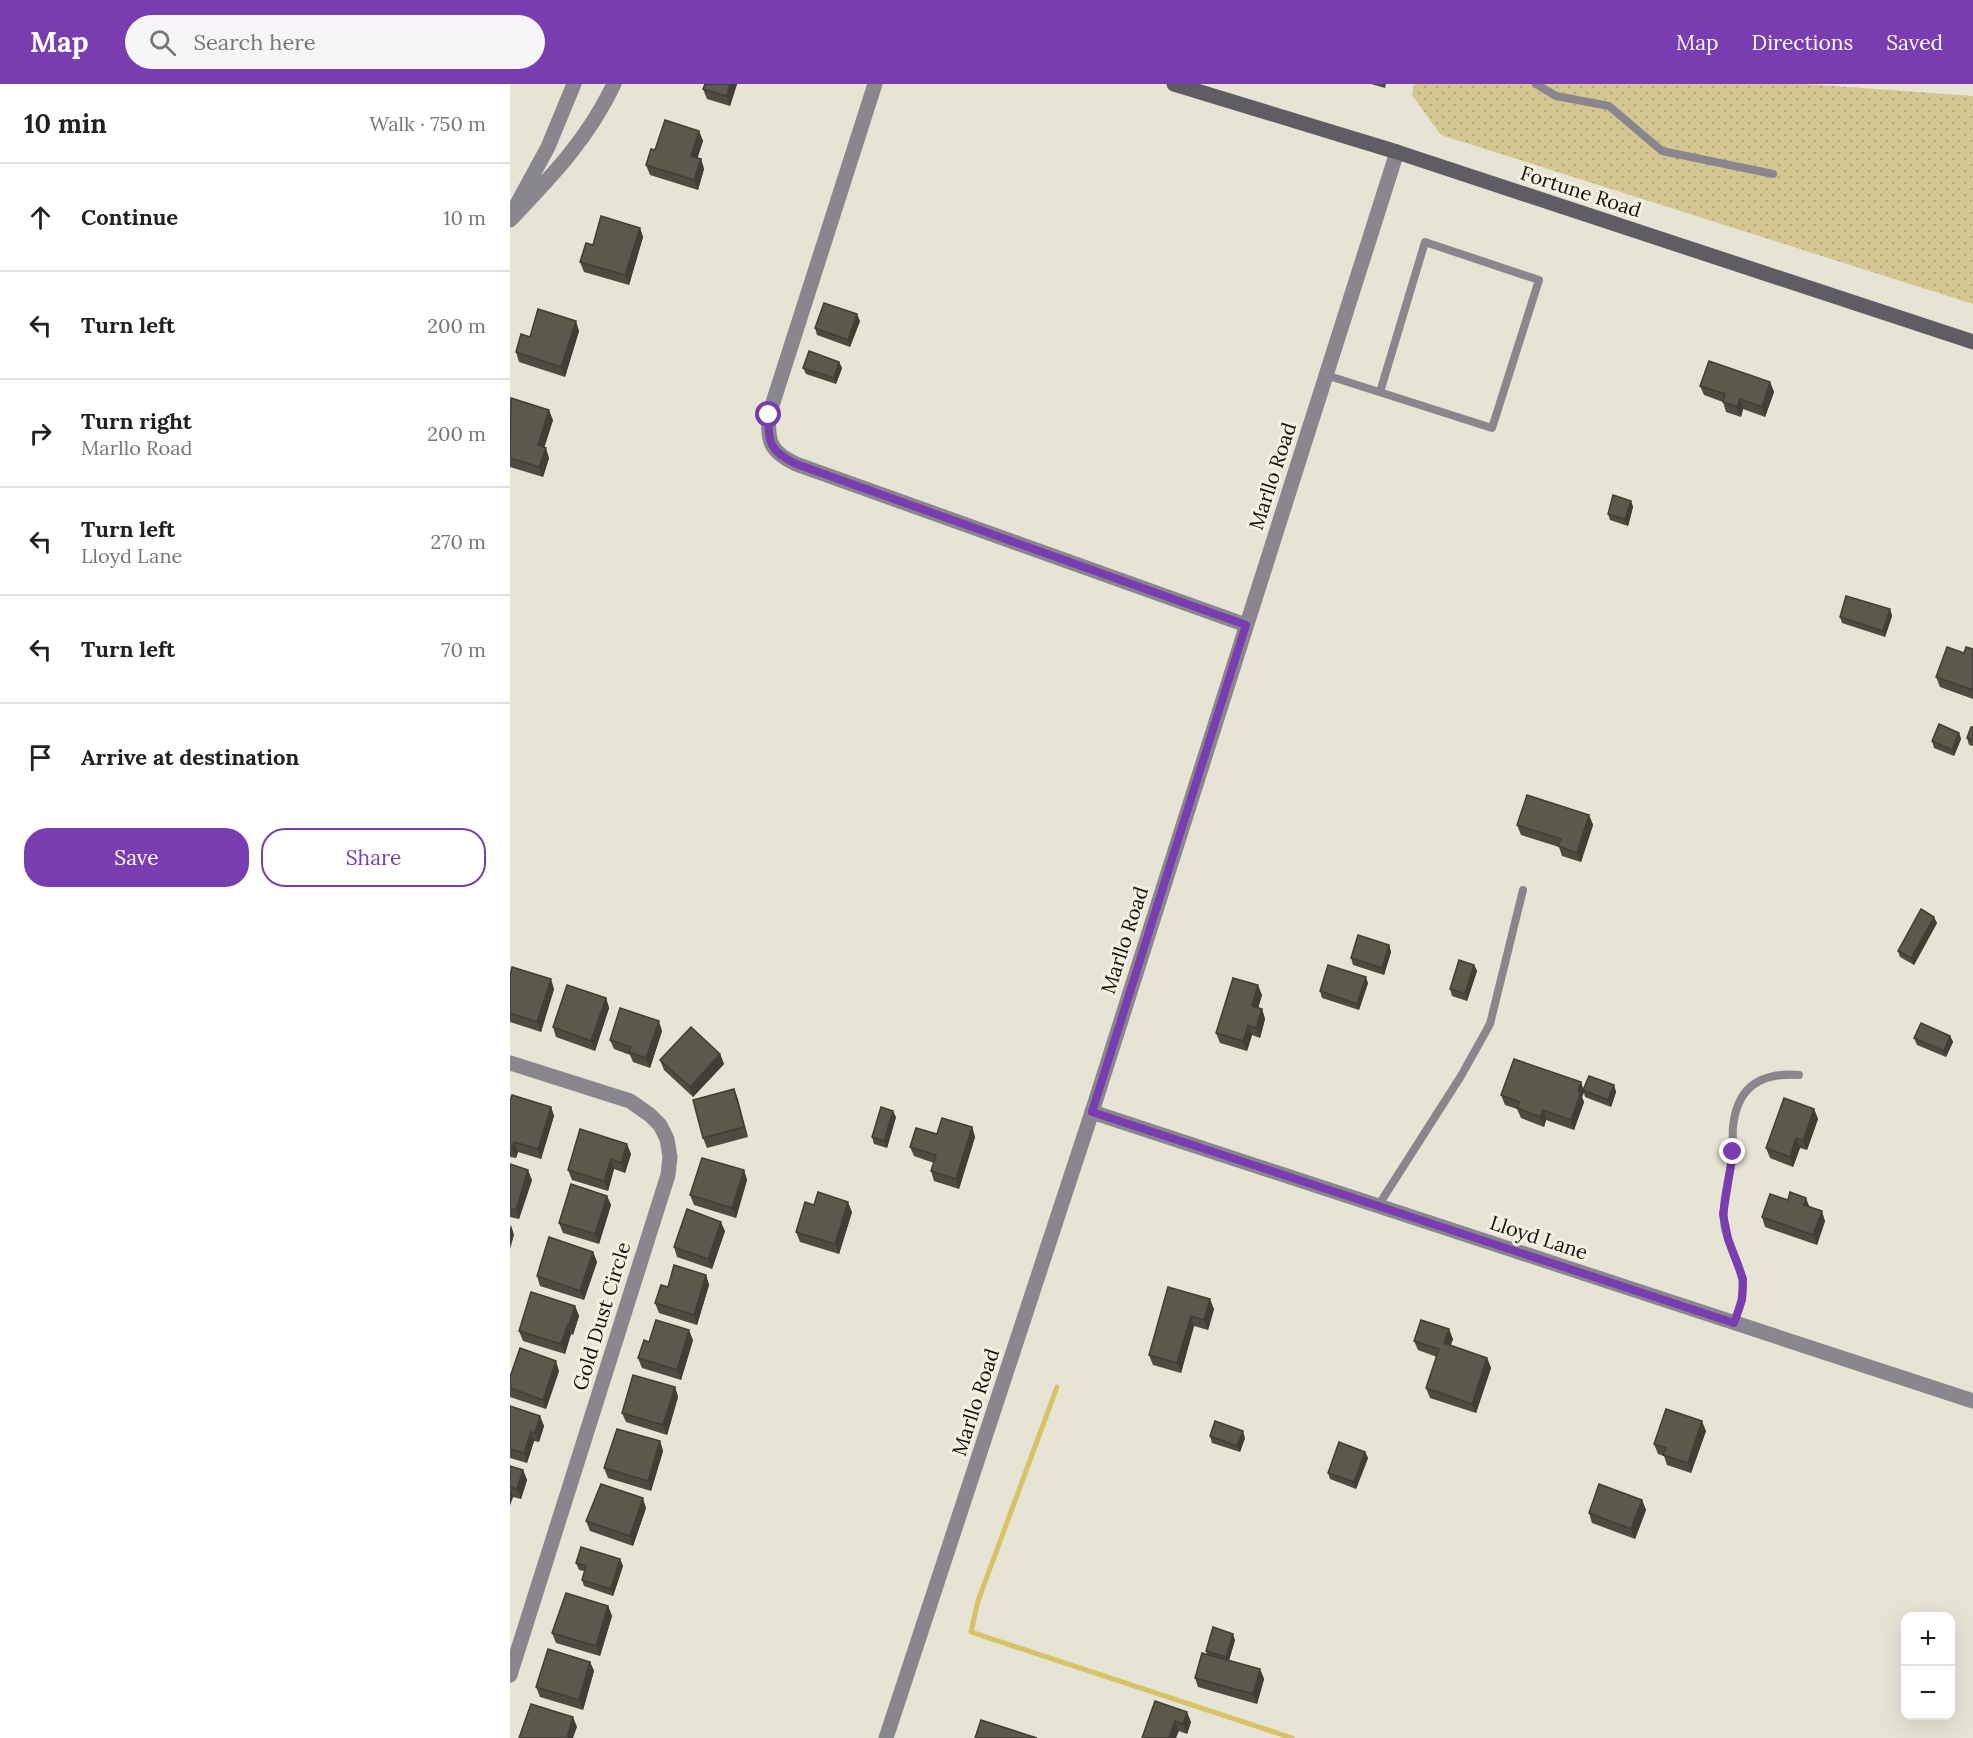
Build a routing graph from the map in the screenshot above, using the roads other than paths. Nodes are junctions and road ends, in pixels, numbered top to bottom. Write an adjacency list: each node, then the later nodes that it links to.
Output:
1 (574, 84): 8 (street)
2 (614, 84): 8 (street)
3 (875, 84): 12 (street)
4 (1174, 84): 6 (street, Fortune Road)
5 (1536, 84): 7 (lane)
6 (1397, 152): 9 (street, Fortune Road); 10 (street, Marllo Road)
7 (1773, 174)
8 (510, 218)
9 (1973, 342)
10 (1326, 375): 11 (lane); 12 (street, Marllo Road)
11 (1380, 392): 11 (lane)
12 (1246, 625): 16 (street, Marllo Road)
13 (1522, 890): 17 (lane)
14 (510, 1063): 20 (street, Gold Dust Circle)
15 (1799, 1075): 18 (lane)
16 (1092, 1112): 17 (street, Lloyd Lane); 21 (street, Marllo Road)
17 (1378, 1206): 18 (street, Lloyd Lane)
18 (1734, 1323): 19 (street, Lloyd Lane)
19 (1973, 1401)
20 (510, 1675)
21 (886, 1738)

